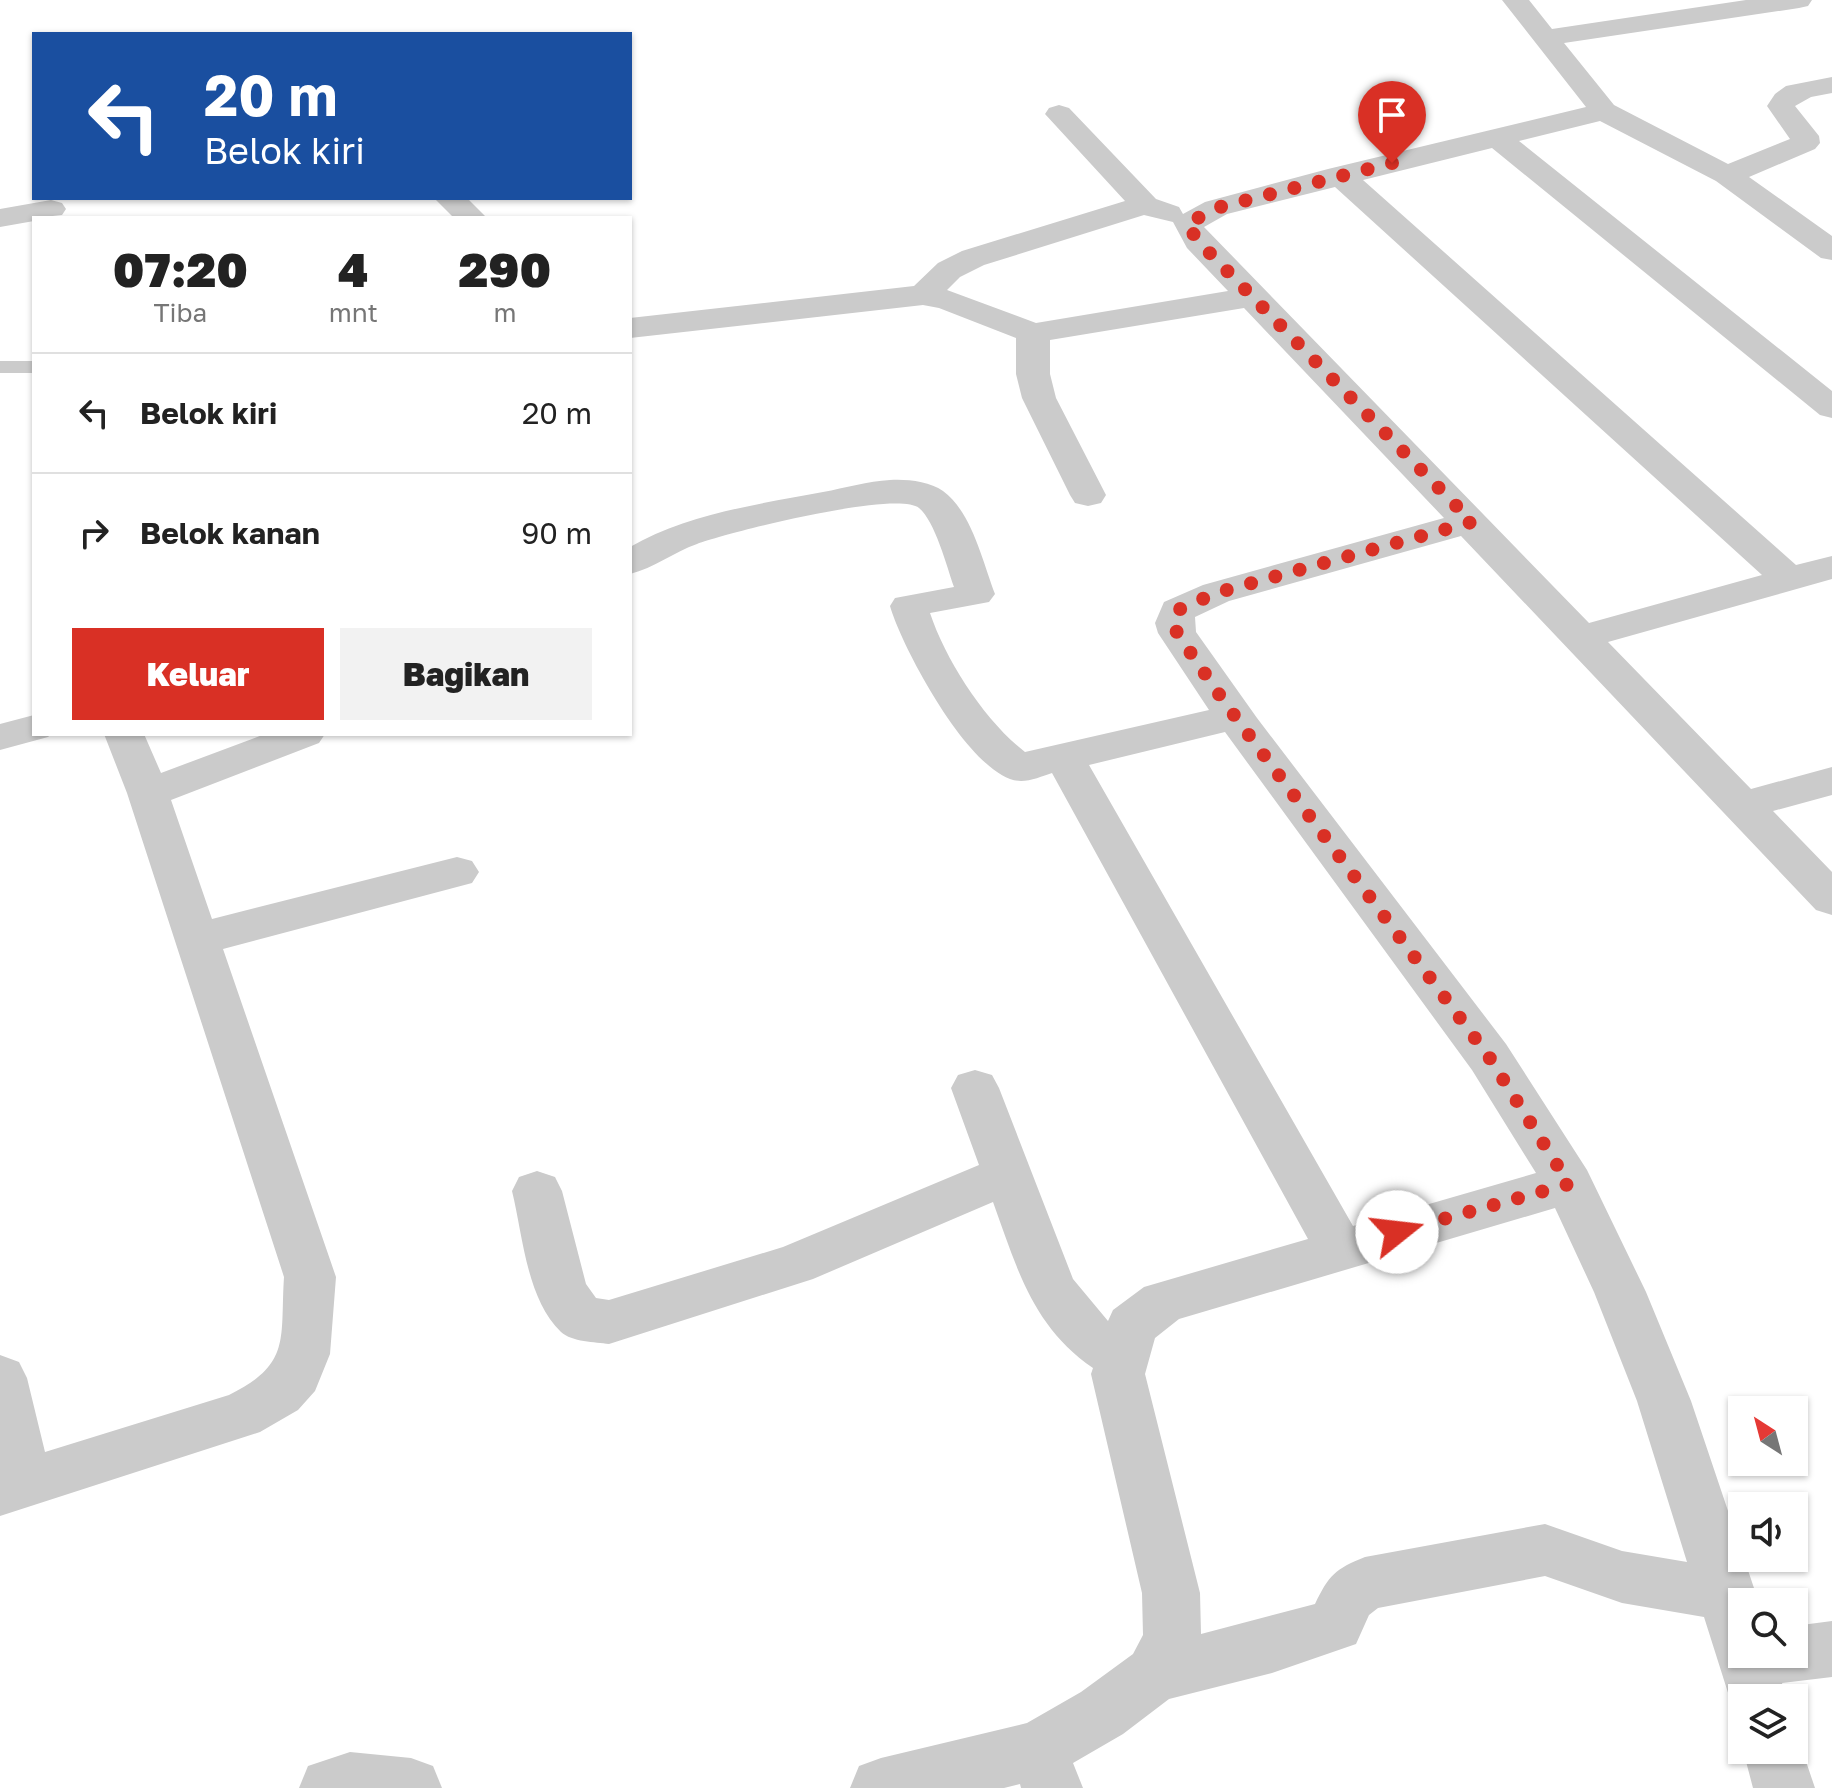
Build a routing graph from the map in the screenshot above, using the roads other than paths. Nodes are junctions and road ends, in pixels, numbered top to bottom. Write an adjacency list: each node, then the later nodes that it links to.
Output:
1 (1515, 0): 3 (street)
2 (1799, 0): 3 (street)
3 (1546, 38): 5 (street)
4 (1832, 85): 9 (street)
5 (1604, 111): 7 (street); 9 (street)
6 (1059, 114): 11 (street)
7 (1496, 137): 8 (street); 23 (street)
8 (1339, 175): 14 (street); 28 (street)
9 (1727, 175): 16 (street)
10 (451, 200): 13 (street)
11 (1145, 205): 14 (street); 17 (street)
12 (52, 208): 15 (street)
13 (470, 216)
14 (1198, 216): 18 (street)
15 (0, 218)
16 (1832, 251)
17 (923, 295): 19 (street); 20 (street)
18 (1251, 297): 20 (street); 25 (street)
19 (632, 328)
20 (1033, 333): 24 (street)
21 (0, 367): 22 (lane)
22 (32, 367)
23 (1832, 408)
24 (1088, 495)
25 (1472, 522): 29 (street); 30 (street)
26 (632, 562): 35 (street)
27 (1832, 567): 28 (street)
28 (1788, 578): 29 (street)
29 (1579, 638): 38 (street)
30 (1238, 716): 35 (street); 44 (street)
31 (32, 729): 34 (street)
32 (125, 736): 37 (street)
33 (300, 736): 37 (street)
34 (0, 737)
35 (1063, 756): 46 (street)
36 (1832, 781): 38 (street)
37 (148, 793): 41 (street)
38 (1740, 806): 40 (street)
39 (457, 872): 41 (street)
40 (1832, 899)
41 (197, 939): 49 (street)
42 (975, 1088): 43 (street)
43 (1007, 1175): 45 (street); 47 (street)
44 (1569, 1184): 46 (street); 50 (street)
45 (537, 1191)
46 (1339, 1248): 47 (street)
47 (1123, 1360): 54 (street)
48 (0, 1378): 49 (street)
49 (12, 1487)
50 (1734, 1588)
51 (1728, 1635): 54 (street)
52 (1832, 1649): 53 (street)
53 (1808, 1650)
54 (1154, 1674): 56 (street)
55 (1777, 1764): 60 (street)
56 (1045, 1769): 59 (street)
57 (330, 1788): 58 (street)
58 (411, 1788)
59 (881, 1788)
60 (1784, 1788)

